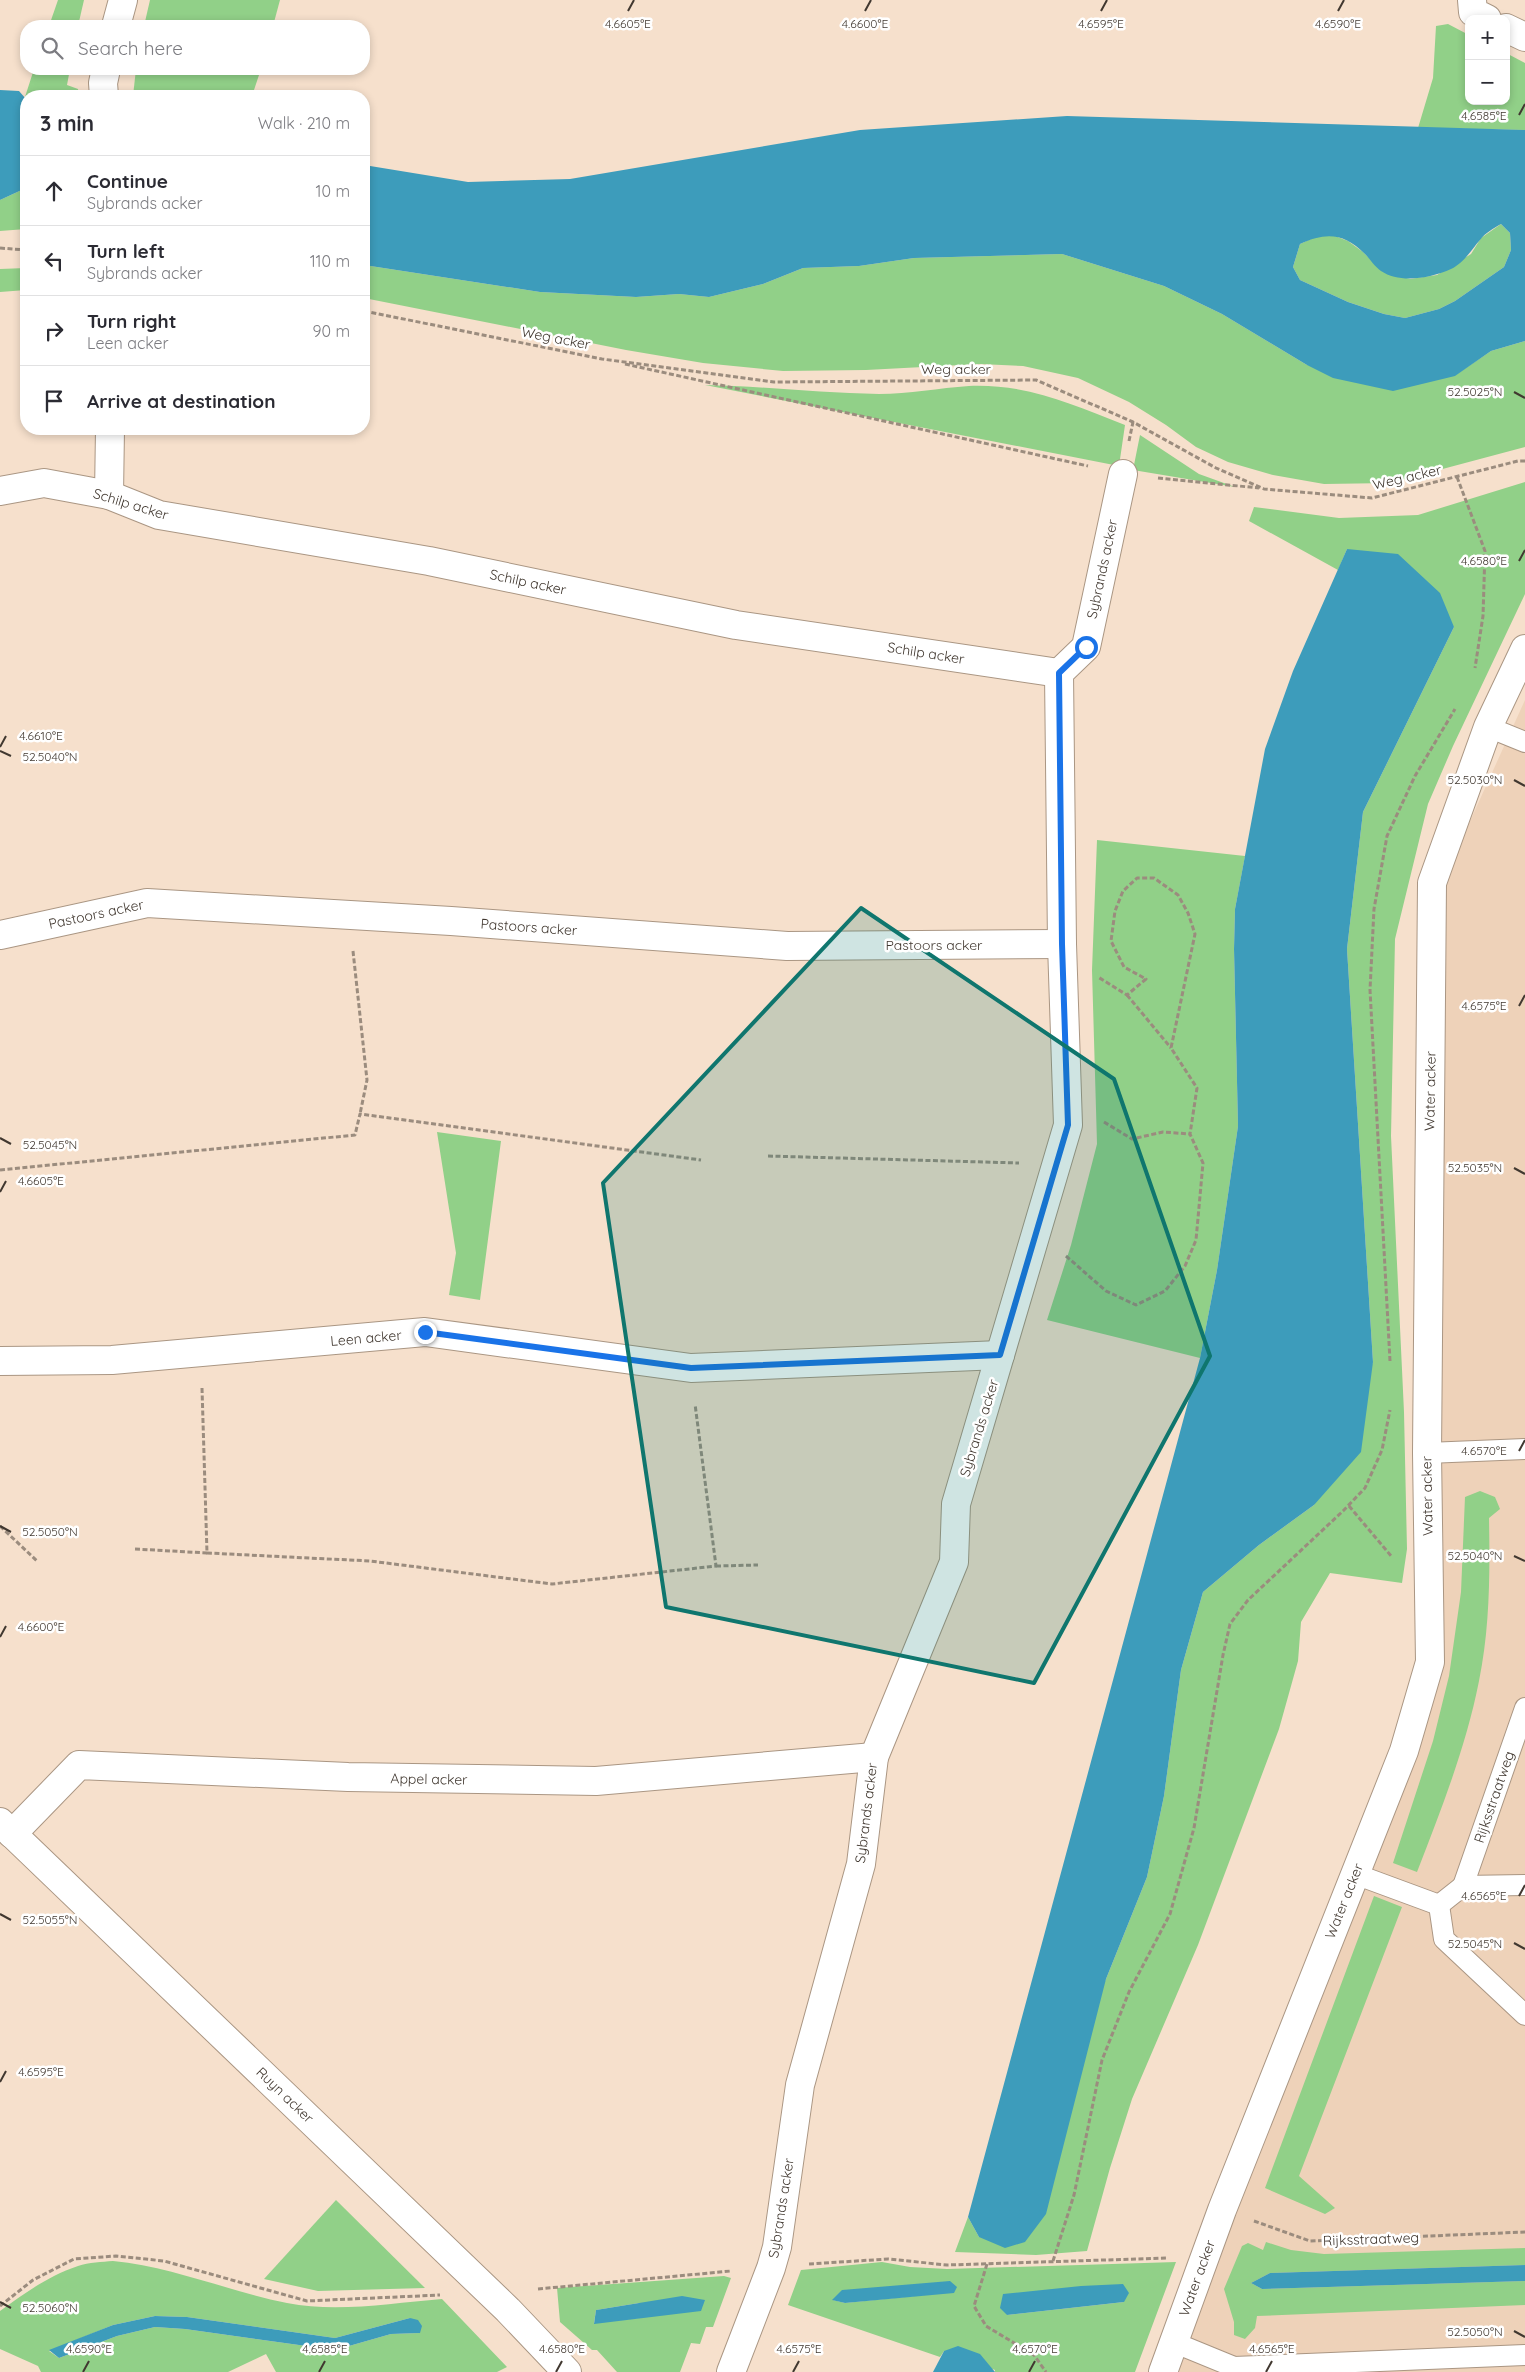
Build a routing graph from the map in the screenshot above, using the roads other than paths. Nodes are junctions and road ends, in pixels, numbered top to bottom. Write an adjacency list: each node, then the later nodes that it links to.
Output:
1 (123, 0): 4 (street)
2 (1472, 0): 3 (street)
3 (1479, 15)
4 (118, 20)
5 (1510, 30): 6 (street)
6 (1525, 37)
7 (105, 75): 8 (street)
8 (104, 90)
9 (110, 435): 12 (street)
10 (1123, 474): 14 (street, Sybrands acker)
11 (0, 491): 12 (street, Schilp acker)
12 (109, 495): 14 (street, Schilp acker)
13 (1525, 649): 15 (street, Water acker)
14 (1059, 673): 18 (street, Sybrands acker)
15 (1488, 727): 16 (lane); 22 (street, Water acker)
16 (1525, 742)
17 (0, 935): 18 (street, Pastoors acker)
18 (1062, 944): 19 (street, Sybrands acker)
19 (1000, 1355): 20 (street, Leen acker); 24 (street, Sybrands acker)
20 (0, 1361)
21 (1525, 1449): 22 (lane)
22 (1426, 1453): 26 (street, Water acker)
23 (1525, 1708): 28 (lane, Rijksstraatweg)
24 (874, 1756): 25 (street, Appel acker); 34 (street, Sybrands acker)
25 (6, 1828): 33 (street, Ruyn acker)
26 (1355, 1874): 29 (lane); 31 (street, Water acker)
27 (1525, 1885): 28 (lane)
28 (1462, 1886): 29 (lane)
29 (1439, 1905): 30 (lane)
30 (1525, 2015)
31 (1173, 2342): 32 (lane); 35 (street, Water acker)
32 (1525, 2355)
33 (567, 2372)
34 (731, 2372)
35 (1163, 2372)

